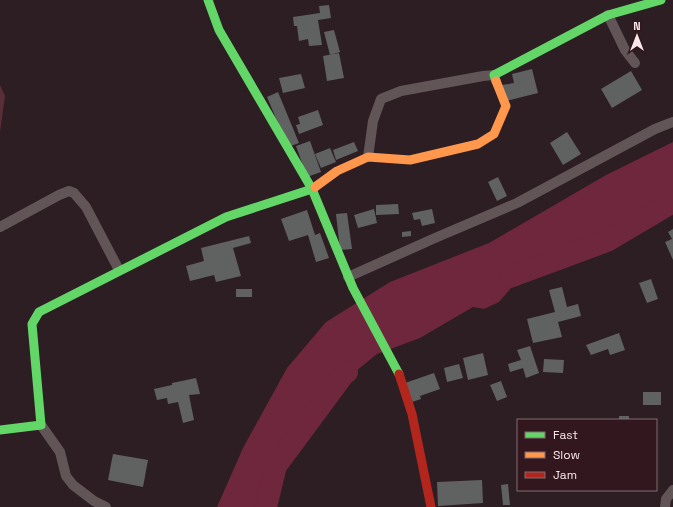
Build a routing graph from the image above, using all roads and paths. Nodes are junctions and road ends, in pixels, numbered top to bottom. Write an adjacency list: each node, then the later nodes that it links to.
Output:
1 (208, 0): 8 (street)
2 (661, 0): 3 (street)
3 (608, 15): 4 (street); 5 (street)
4 (635, 64)
5 (494, 75): 7 (street); 7 (street)
6 (673, 122): 11 (street)
7 (368, 157): 8 (street)
8 (312, 189): 10 (street); 11 (street)
9 (0, 226): 10 (street)
10 (119, 270): 12 (street)
11 (348, 278): 16 (street)
12 (41, 425): 13 (street); 15 (street)
13 (0, 430)
14 (673, 490): 17 (street)
15 (106, 507)
16 (432, 507)
17 (665, 507)

